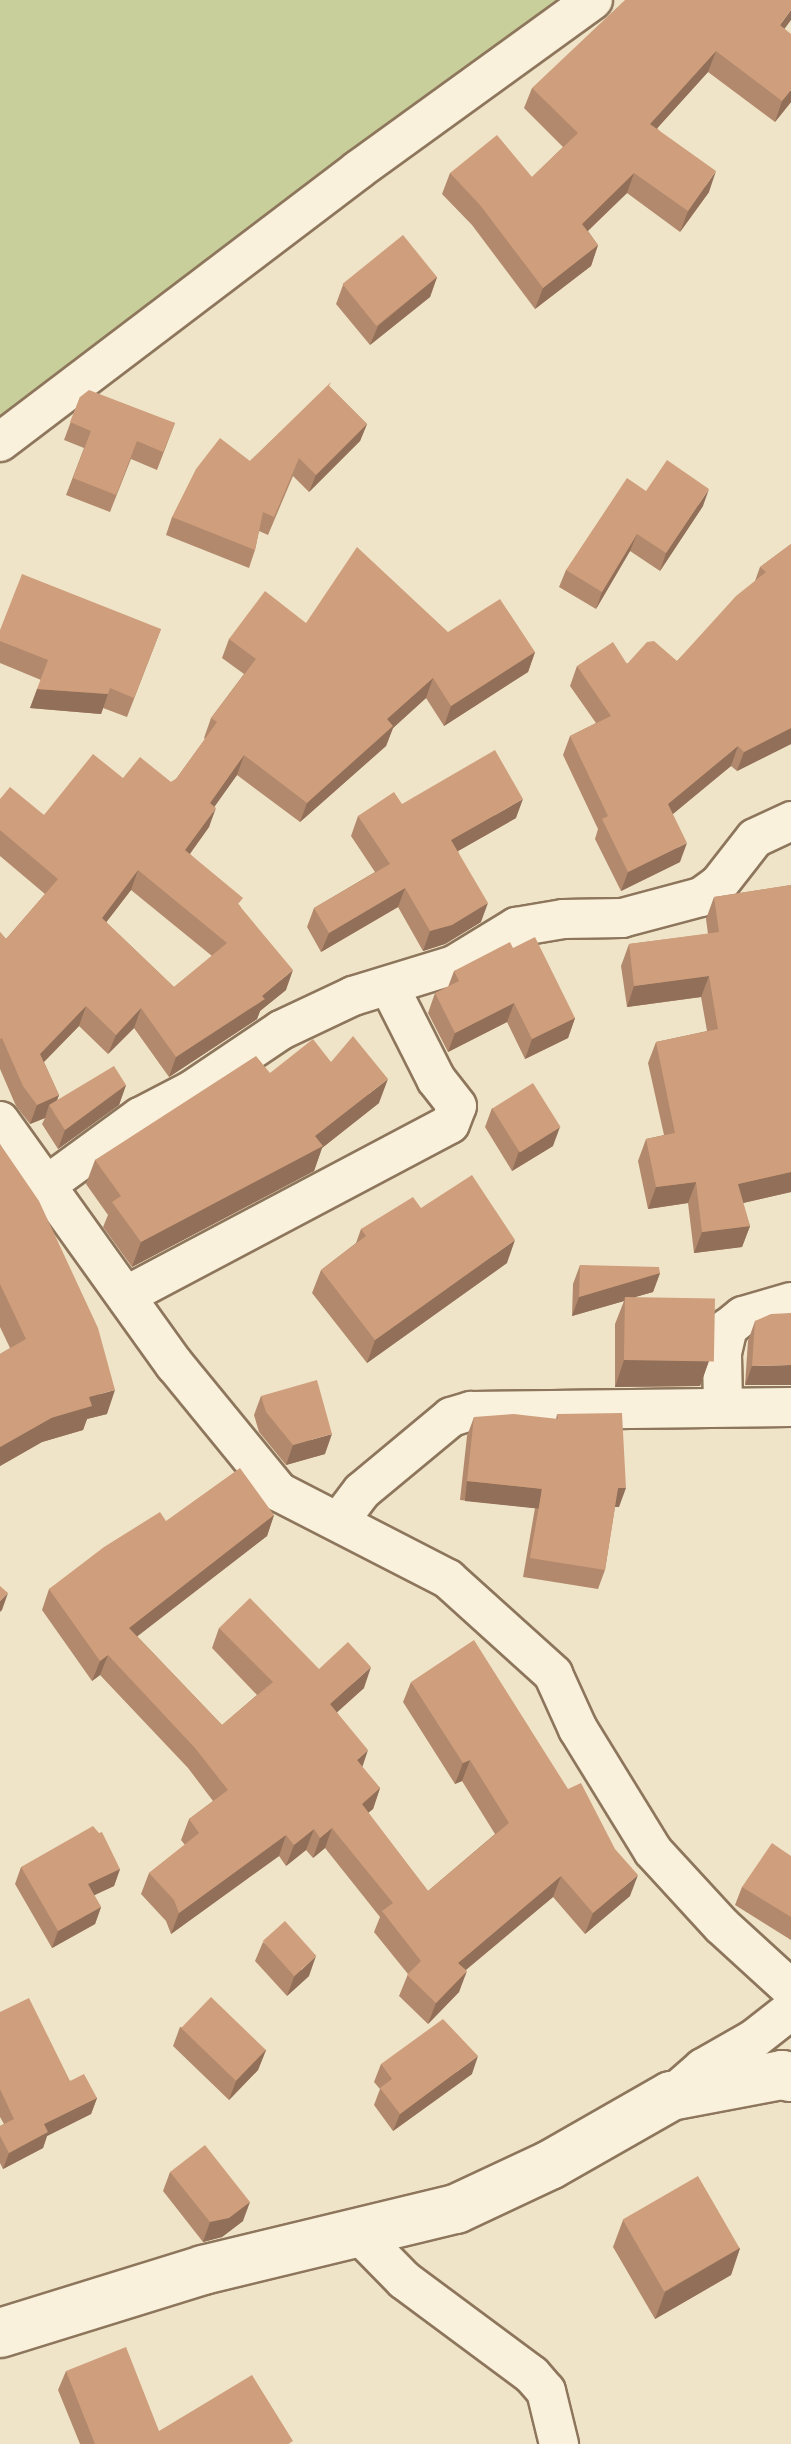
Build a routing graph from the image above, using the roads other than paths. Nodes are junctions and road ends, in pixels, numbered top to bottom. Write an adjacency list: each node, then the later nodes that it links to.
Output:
1 (593, 0): 2 (street)
2 (0, 442)
3 (791, 821): 4 (street)
4 (390, 986): 6 (street); 7 (street)
5 (0, 1122): 6 (street)
6 (48, 1184): 7 (street)
7 (127, 1295): 11 (street)
8 (791, 1302): 9 (street)
9 (723, 1406): 10 (street); 11 (street)
10 (791, 1407)
11 (340, 1520): 12 (street)
12 (791, 1989)
13 (791, 2010): 15 (street)
14 (791, 2077): 15 (street)
15 (671, 2096): 16 (street)
16 (360, 2235): 17 (street); 18 (street)
17 (0, 2333)
18 (559, 2444)

